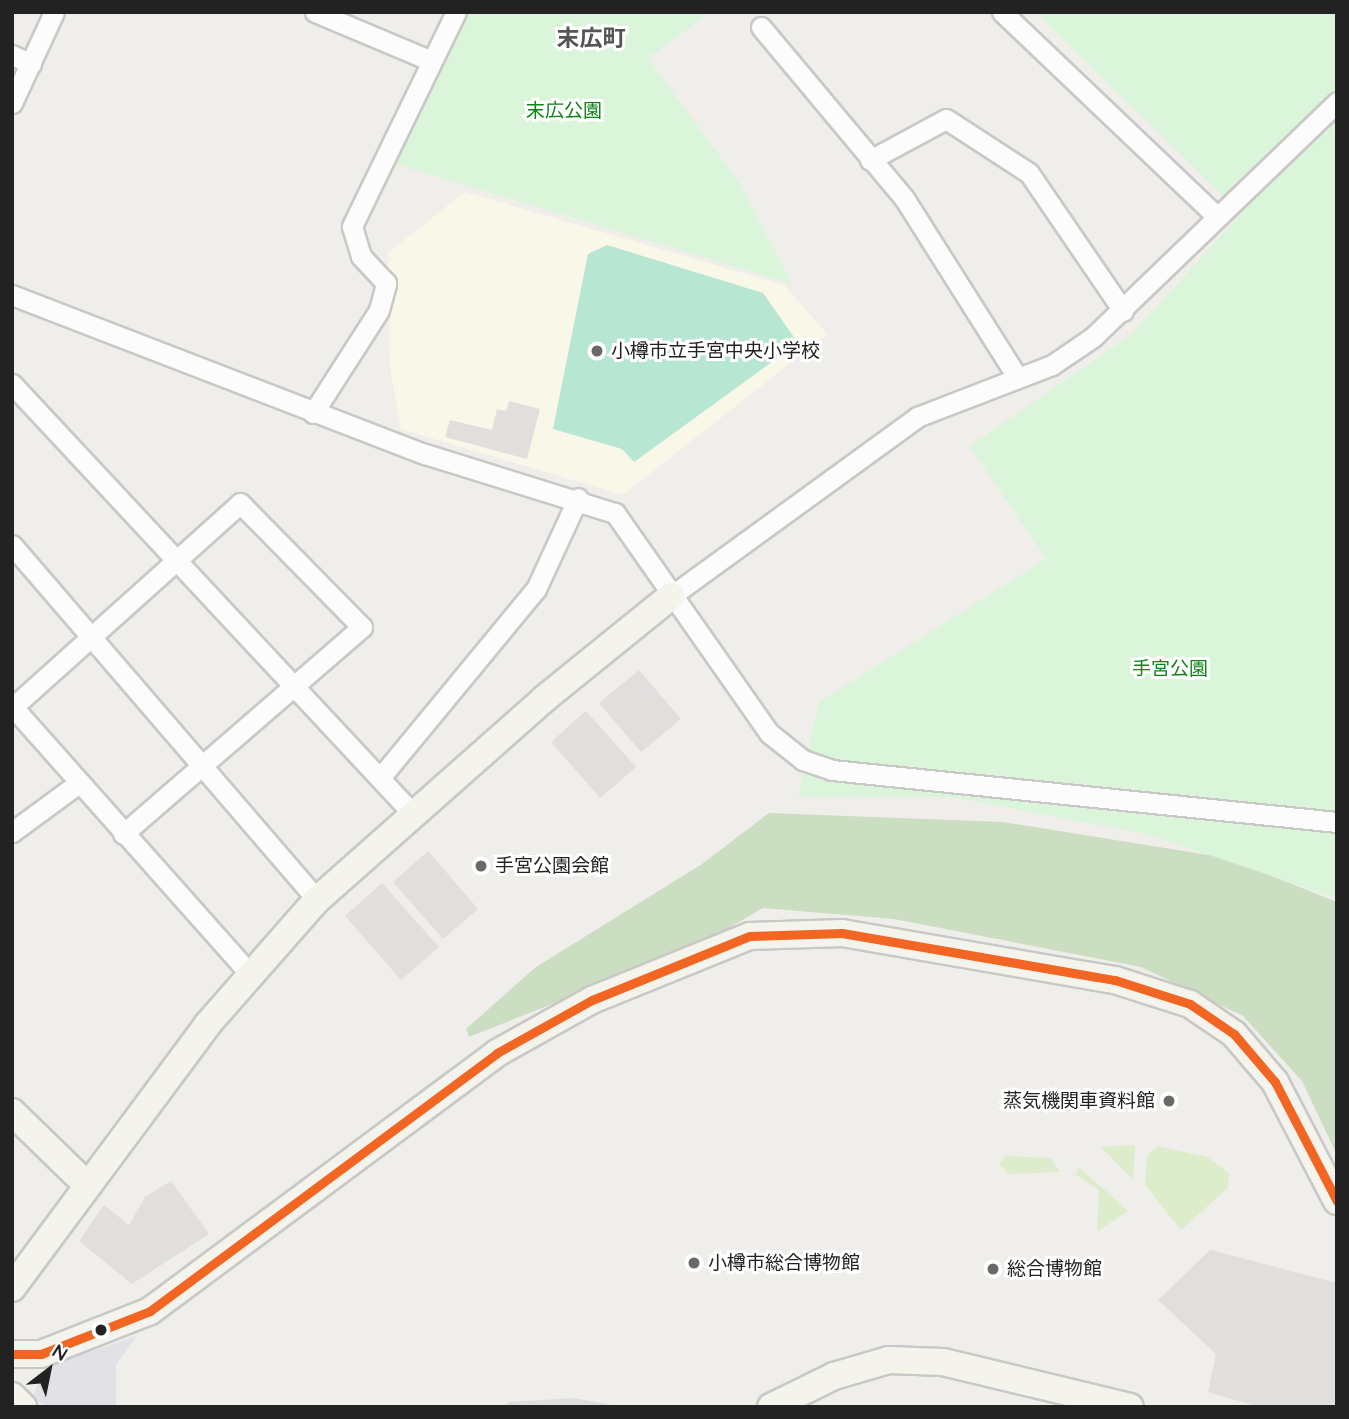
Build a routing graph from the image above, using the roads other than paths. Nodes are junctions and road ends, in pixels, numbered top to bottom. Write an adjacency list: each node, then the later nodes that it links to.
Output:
1 (54, 12): 8 (street)
2 (315, 12): 7 (street)
3 (456, 12): 7 (street)
4 (1002, 12): 12 (street)
5 (761, 27): 11 (street)
6 (12, 55): 8 (street)
7 (429, 60): 17 (street)
8 (30, 64): 10 (street)
9 (1337, 102): 12 (street)
10 (12, 103)
11 (870, 160): 14 (street); 15 (street)
12 (1216, 216): 14 (street)
13 (12, 296): 17 (street)
14 (1123, 311): 15 (street)
15 (1016, 375): 21 (street)
16 (12, 384): 20 (street)
17 (313, 414): 18 (street)
18 (578, 498): 21 (street); 26 (street)
19 (12, 545): 22 (street)
20 (175, 565): 22 (street); 23 (street); 23 (street)
21 (671, 596): 28 (main road); 29 (street)
22 (94, 636): 24 (street); 25 (street)
23 (291, 690): 25 (street); 26 (street)
24 (13, 706): 27 (street)
25 (201, 762): 31 (street); 32 (street)
26 (380, 778): 28 (street)
27 (80, 782): 30 (street); 31 (street)
28 (412, 813): 32 (main road)
29 (1337, 822)
30 (12, 832)
31 (123, 834): 33 (street)
32 (317, 900): 33 (main road)
33 (249, 973): 35 (main road)
34 (12, 1112): 35 (main road)
35 (86, 1184): 37 (main road)
36 (1337, 1201): 38 (main road)
37 (12, 1288)
38 (12, 1354)
39 (12, 1396): 40 (main road)
40 (23, 1407)
41 (771, 1407): 42 (main road)
42 (1130, 1407)

